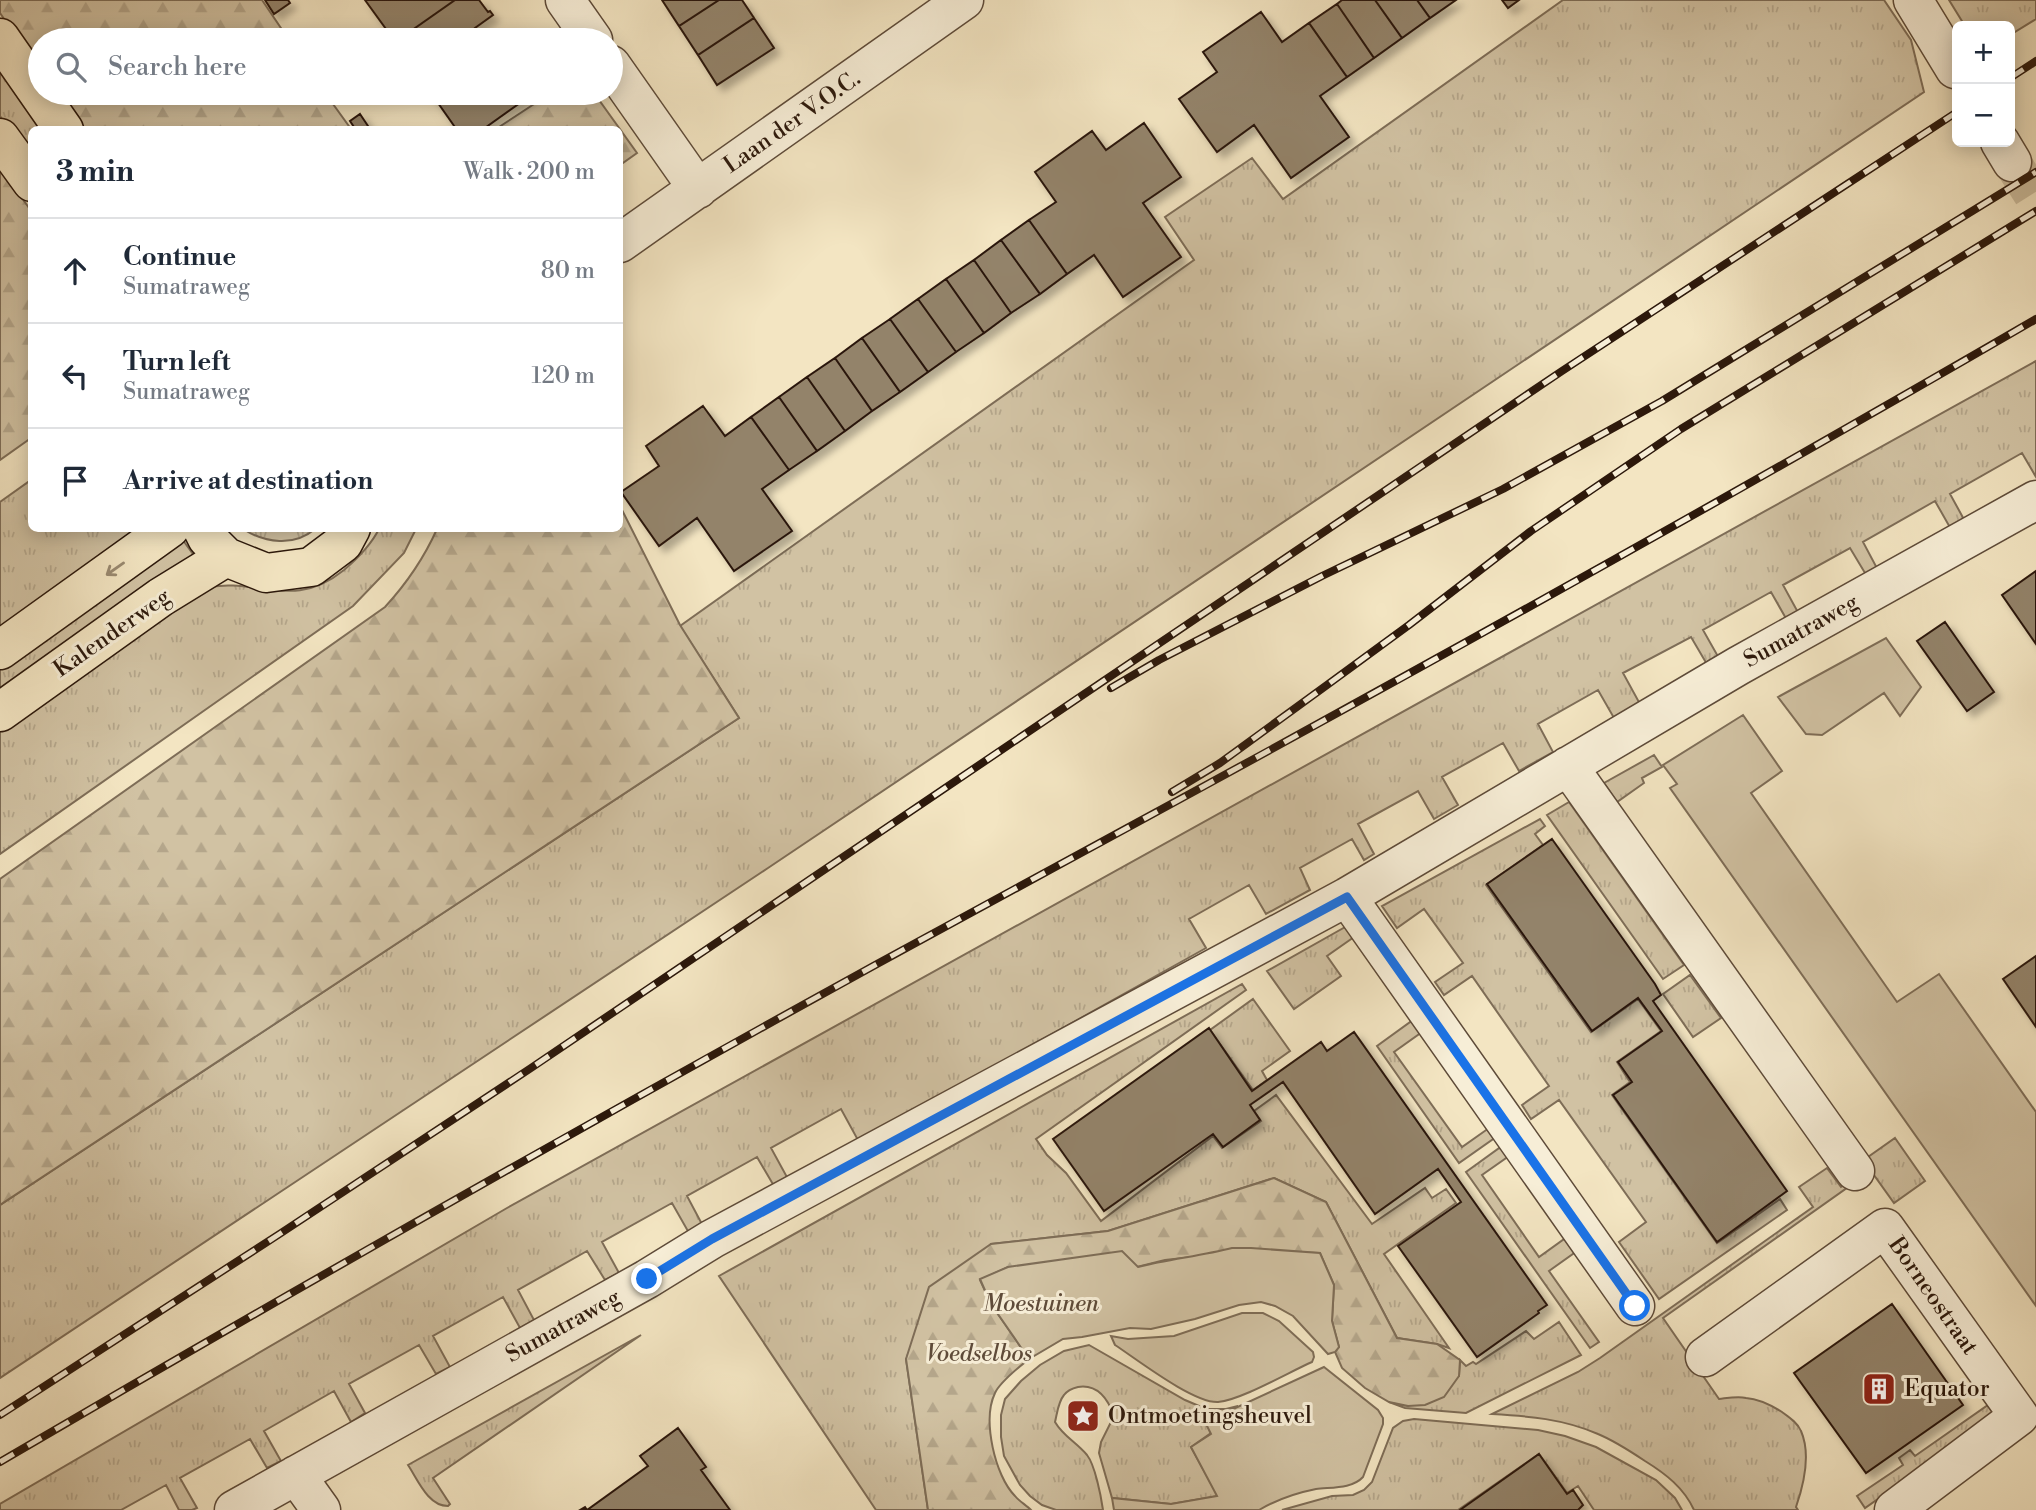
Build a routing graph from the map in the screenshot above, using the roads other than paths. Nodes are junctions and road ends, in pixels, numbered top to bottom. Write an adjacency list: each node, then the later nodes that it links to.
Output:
1 (565, 0): 4 (street)
2 (964, 0): 13 (street, Laan der V.O.C.)
3 (1913, 0): 6 (street)
4 (585, 28)
5 (0, 38): 7 (main road)
6 (1952, 64)
7 (28, 78)
8 (623, 82): 13 (street)
9 (47, 105): 10 (main road)
10 (61, 126)
11 (0, 138): 12 (main road)
12 (28, 176)
13 (698, 189): 14 (street, Laan der V.O.C.)
14 (623, 241)
15 (2036, 500): 21 (street, Sumatraweg)
16 (164, 532): 19 (main road, one-way to 19)
17 (349, 532): 18 (main road)
18 (214, 543): 20 (main road, Kalenderweg)
19 (0, 650)
20 (0, 712)
21 (1568, 766): 22 (street, Sumatraweg); 23 (street)
22 (1347, 897): 24 (street); 26 (street, Sumatraweg)
23 (1855, 1171)
24 (1635, 1306)
25 (1705, 1357): 29 (street, Borneostraat)
26 (296, 1475): 27 (street, Sumatraweg); 28 (street)
27 (234, 1510)
28 (321, 1510)
29 (1894, 1510)

